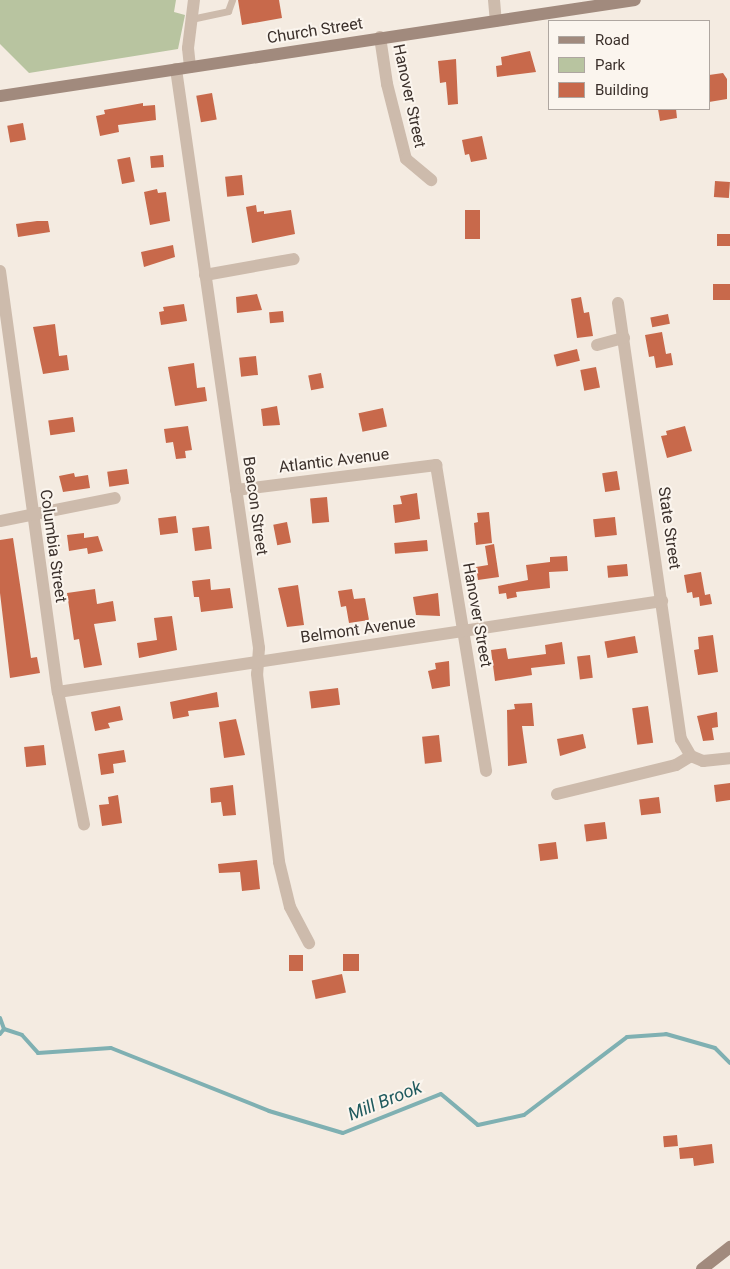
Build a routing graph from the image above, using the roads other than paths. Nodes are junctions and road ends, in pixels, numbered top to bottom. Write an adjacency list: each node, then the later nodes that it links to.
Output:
1 (194, 0): 5 (street)
2 (232, 0): 5 (lane)
3 (494, 0): 6 (street)
4 (635, 0): 6 (main road, Church Street)
5 (191, 19): 8 (street)
6 (496, 21): 7 (main road, Church Street)
7 (380, 37): 8 (main road, Church Street); 11 (street, Hanover Street)
8 (190, 67): 9 (main road, Church Street)
9 (176, 69): 10 (main road, Church Street); 14 (street, Beacon Street)
10 (0, 96)
11 (431, 180)
12 (294, 259): 14 (street)
13 (0, 272): 21 (street, Columbia Street)
14 (205, 275): 19 (street, Beacon Street)
15 (618, 303): 16 (street, State Street)
16 (624, 338): 17 (street); 23 (street, State Street)
17 (597, 345)
18 (436, 465): 19 (street, Atlantic Avenue); 24 (street, Hanover Street)
19 (236, 490): 25 (street, Beacon Street)
20 (115, 498): 21 (street)
21 (32, 514): 22 (street); 26 (street, Columbia Street)
22 (0, 521)
23 (662, 601): 24 (street, Belmont Avenue); 27 (street, State Street)
24 (464, 632): 25 (street, Belmont Avenue); 29 (street, Hanover Street)
25 (258, 660): 26 (street, Belmont Avenue); 32 (street, Beacon Street)
26 (58, 692): 31 (street, Columbia Street)
27 (690, 756): 28 (street); 30 (street)
28 (730, 758)
29 (486, 771)
30 (557, 794)
31 (84, 824)
32 (309, 943)
33 (730, 1247): 34 (main road)
34 (702, 1269)

